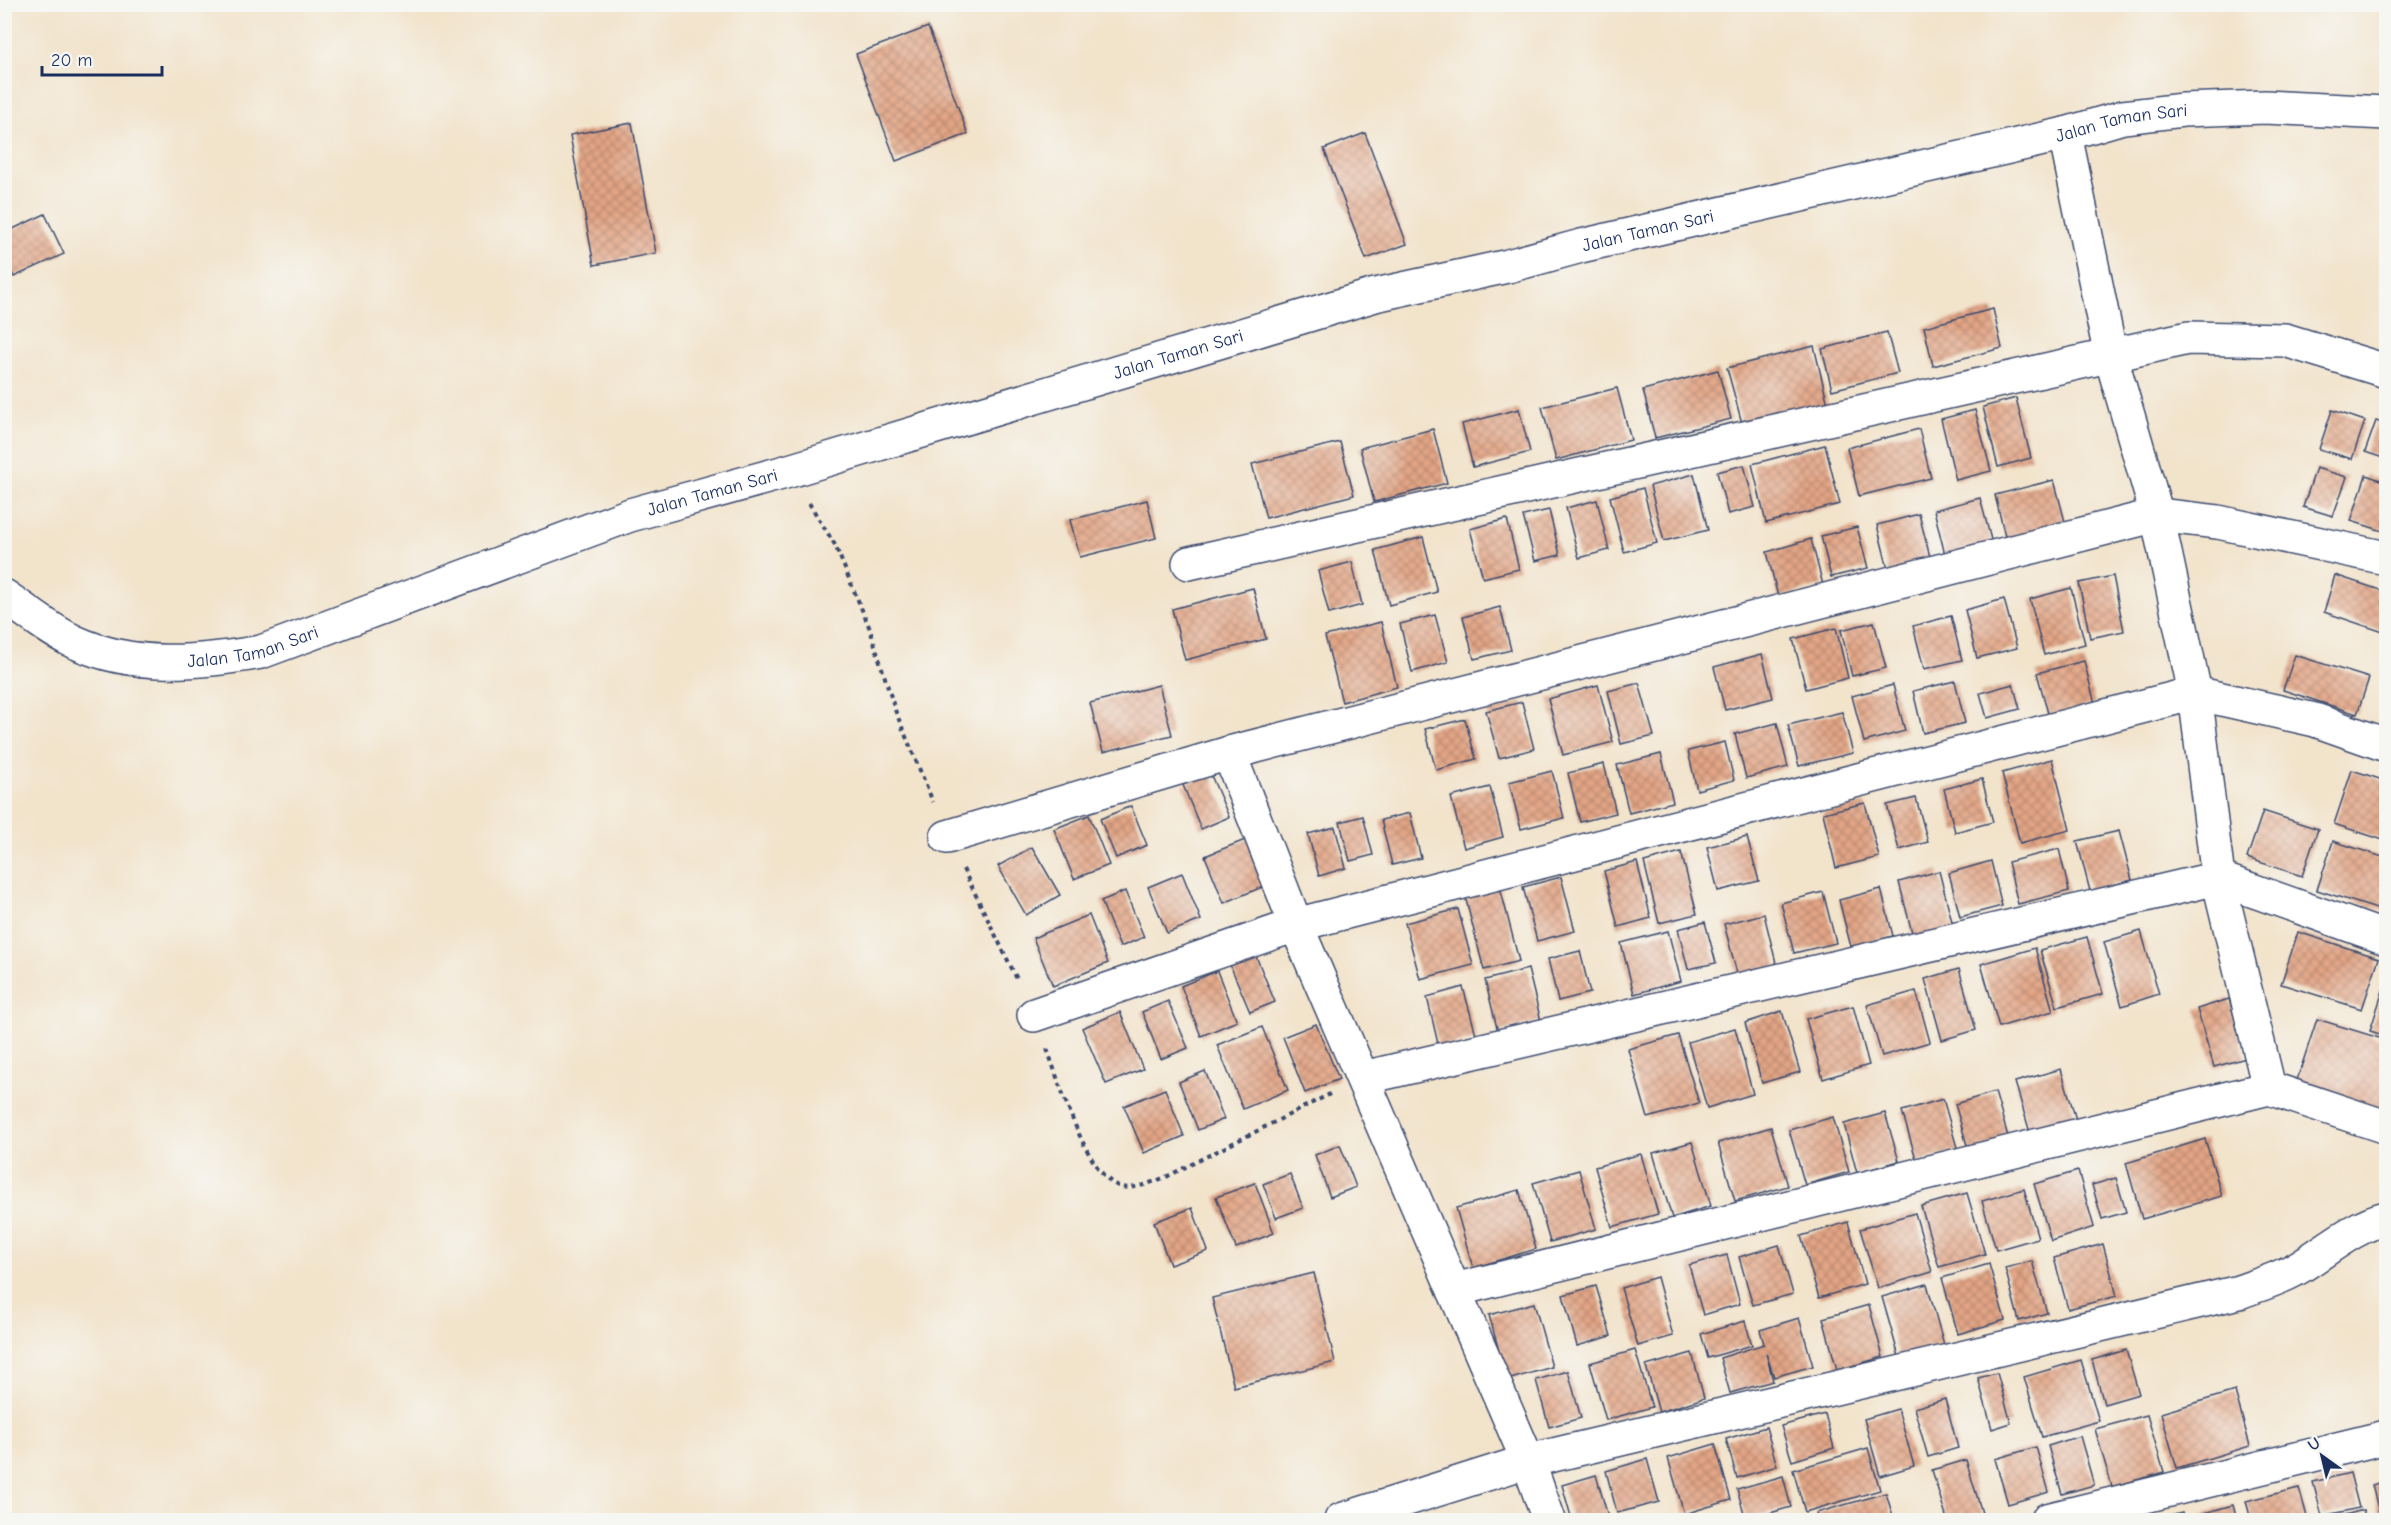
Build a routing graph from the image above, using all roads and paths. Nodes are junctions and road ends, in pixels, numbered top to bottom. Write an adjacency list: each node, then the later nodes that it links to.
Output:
1 (2386, 113): 2 (street, Jalan Taman Sari)
2 (2065, 134): 3 (street); 5 (street, Jalan Taman Sari)
3 (2111, 357): 4 (street); 6 (street); 8 (street)
4 (2386, 371)
5 (789, 471): 9 (street, Jalan Taman Sari); 13 (path)
6 (2157, 515): 7 (street); 10 (street); 12 (street)
7 (2386, 558)
8 (1189, 563)
9 (4, 596)
10 (2195, 693): 11 (street); 14 (street); 15 (street)
11 (2386, 745)
12 (1229, 753): 13 (street); 15 (street)
13 (947, 837): 17 (path)
14 (2218, 878): 16 (street); 18 (street); 19 (street)
15 (1296, 925): 17 (street); 18 (street)
16 (2386, 938)
17 (1034, 1015): 18 (path)
18 (1364, 1078): 22 (street)
19 (2270, 1088): 20 (street); 22 (street)
20 (2386, 1127)
21 (2386, 1218): 24 (street)
22 (1454, 1290): 24 (street)
23 (2386, 1437): 27 (street)
24 (1528, 1461): 25 (street); 26 (street)
25 (1341, 1521)
26 (1549, 1521)
27 (2047, 1521)

